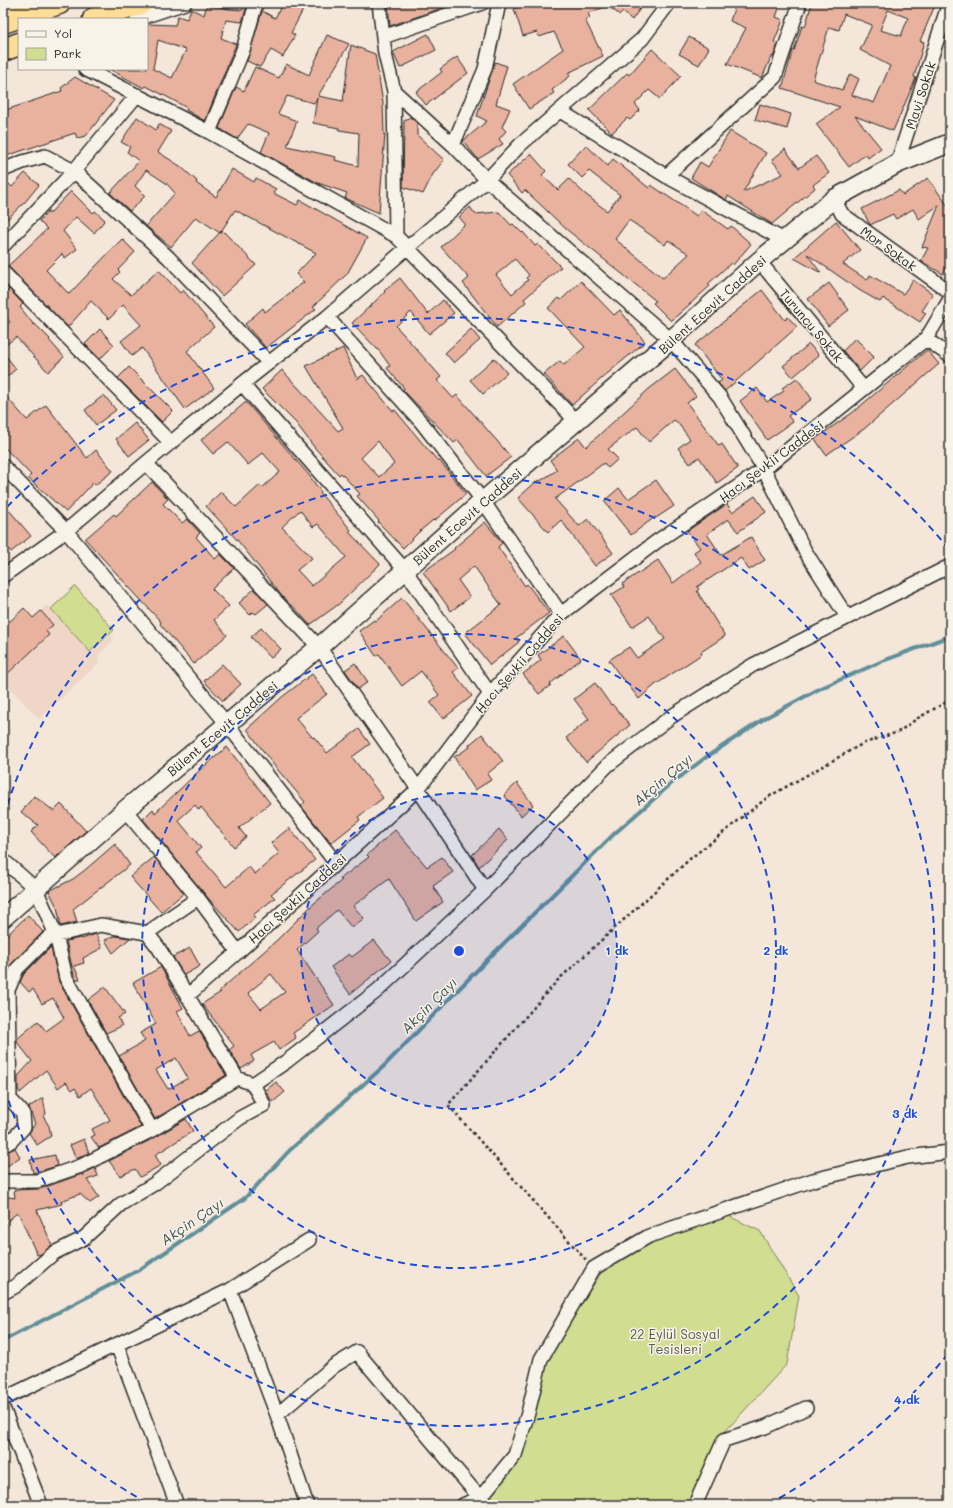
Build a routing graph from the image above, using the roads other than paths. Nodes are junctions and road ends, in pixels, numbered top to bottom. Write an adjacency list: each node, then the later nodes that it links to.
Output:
1 (11, 3): 12 (street)
2 (141, 3): 13 (highway)
3 (185, 3): 14 (street)
4 (256, 3): 25 (street)
5 (378, 3): 16 (street)
6 (482, 3): 16 (street)
7 (499, 3): 27 (street)
8 (669, 3): 24 (street)
9 (800, 3): 31 (street)
10 (949, 3): 28 (street, Mavi Sokak)
11 (46, 5): 15 (highway)
12 (3, 6)
13 (97, 18)
14 (140, 18)
15 (3, 22)
16 (383, 37): 22 (street)
17 (18, 44): 18 (highway)
18 (3, 50)
19 (18, 56): 20 (street)
20 (3, 61)
21 (87, 70): 23 (street)
22 (394, 91): 27 (street); 34 (street)
23 (137, 95): 25 (street); 30 (street)
24 (560, 111): 31 (street); 32 (street)
25 (209, 132): 34 (street)
26 (950, 143): 28 (main road, Bülent Ecevit Caddesi)
27 (454, 145): 32 (street)
28 (897, 164): 33 (main road, Bülent Ecevit Caddesi)
29 (3, 170): 30 (street)
30 (74, 170): 36 (street); 46 (street)
31 (666, 176): 35 (street)
32 (487, 180): 37 (street); 44 (street)
33 (834, 198): 35 (main road, Bülent Ecevit Caddesi); 40 (street, Mor Sokak)
34 (396, 236): 37 (street)
35 (784, 240): 38 (main road, Bülent Ecevit Caddesi)
36 (3, 246)
37 (408, 248): 42 (street); 49 (street)
38 (759, 261): 44 (main road, Bülent Ecevit Caddesi); 48 (street, Turuncu Sokak)
39 (3, 272): 50 (street)
40 (950, 292)
41 (950, 300): 43 (street, Hacı Şevkii Caddesi)
42 (327, 317): 46 (street); 54 (street)
43 (926, 339): 45 (street); 48 (street, Hacı Şevkii Caddesi)
44 (672, 340): 49 (main road, Bülent Ecevit Caddesi); 53 (street)
45 (950, 356)
46 (269, 362): 47 (street)
47 (242, 384): 50 (street); 57 (street)
48 (864, 388): 53 (street, Hacı Şevkii Caddesi)
49 (577, 422): 54 (main road, Bülent Ecevit Caddesi)
50 (171, 443): 51 (street)
51 (146, 463): 55 (street); 61 (street)
52 (3, 466): 55 (street)
53 (764, 469): 59 (street, Hacı Şevkii Caddesi); 60 (street)
54 (483, 501): 57 (main road, Bülent Ecevit Caddesi); 59 (street)
55 (66, 531): 58 (street); 63 (street)
56 (950, 566): 60 (street)
57 (405, 570): 61 (main road, Bülent Ecevit Caddesi); 62 (street)
58 (3, 576)
59 (561, 614): 62 (street, Hacı Şevkii Caddesi)
60 (847, 616): 69 (street)
61 (319, 647): 63 (main road, Bülent Ecevit Caddesi); 64 (street)
62 (490, 694): 64 (street, Hacı Şevkii Caddesi)
63 (227, 724): 65 (main road, Bülent Ecevit Caddesi); 67 (street)
64 (418, 788): 67 (street, Hacı Şevkii Caddesi); 69 (street)
65 (125, 810): 68 (main road, Bülent Ecevit Caddesi); 70 (street)
66 (3, 860): 68 (street)
67 (336, 863): 74 (street, Hacı Şevkii Caddesi)
68 (36, 889): 71 (main road, Bülent Ecevit Caddesi); 73 (street)
69 (485, 890): 77 (street)
70 (198, 898): 72 (street); 74 (street)
71 (3, 918)
72 (147, 933): 73 (street); 75 (street)
73 (56, 935): 78 (street); 79 (street)
74 (238, 952): 75 (street, Hacı Şevkii Caddesi)
75 (187, 996): 76 (street)
76 (237, 1078): 77 (street); 78 (street)
77 (253, 1084): 84 (street)
78 (152, 1130): 81 (street)
79 (3, 1146)
80 (950, 1152): 90 (street)
81 (3, 1181)
82 (309, 1240): 83 (street)
83 (230, 1290): 85 (street); 89 (street)
84 (3, 1294)
85 (117, 1345): 86 (street); 92 (street)
86 (3, 1399)
87 (3, 1408): 91 (street)
88 (806, 1408): 95 (street)
89 (277, 1415): 90 (street); 93 (street)
90 (480, 1498): 94 (street)
91 (41, 1505)
92 (177, 1505)
93 (307, 1505)
94 (463, 1505)
95 (695, 1505)

